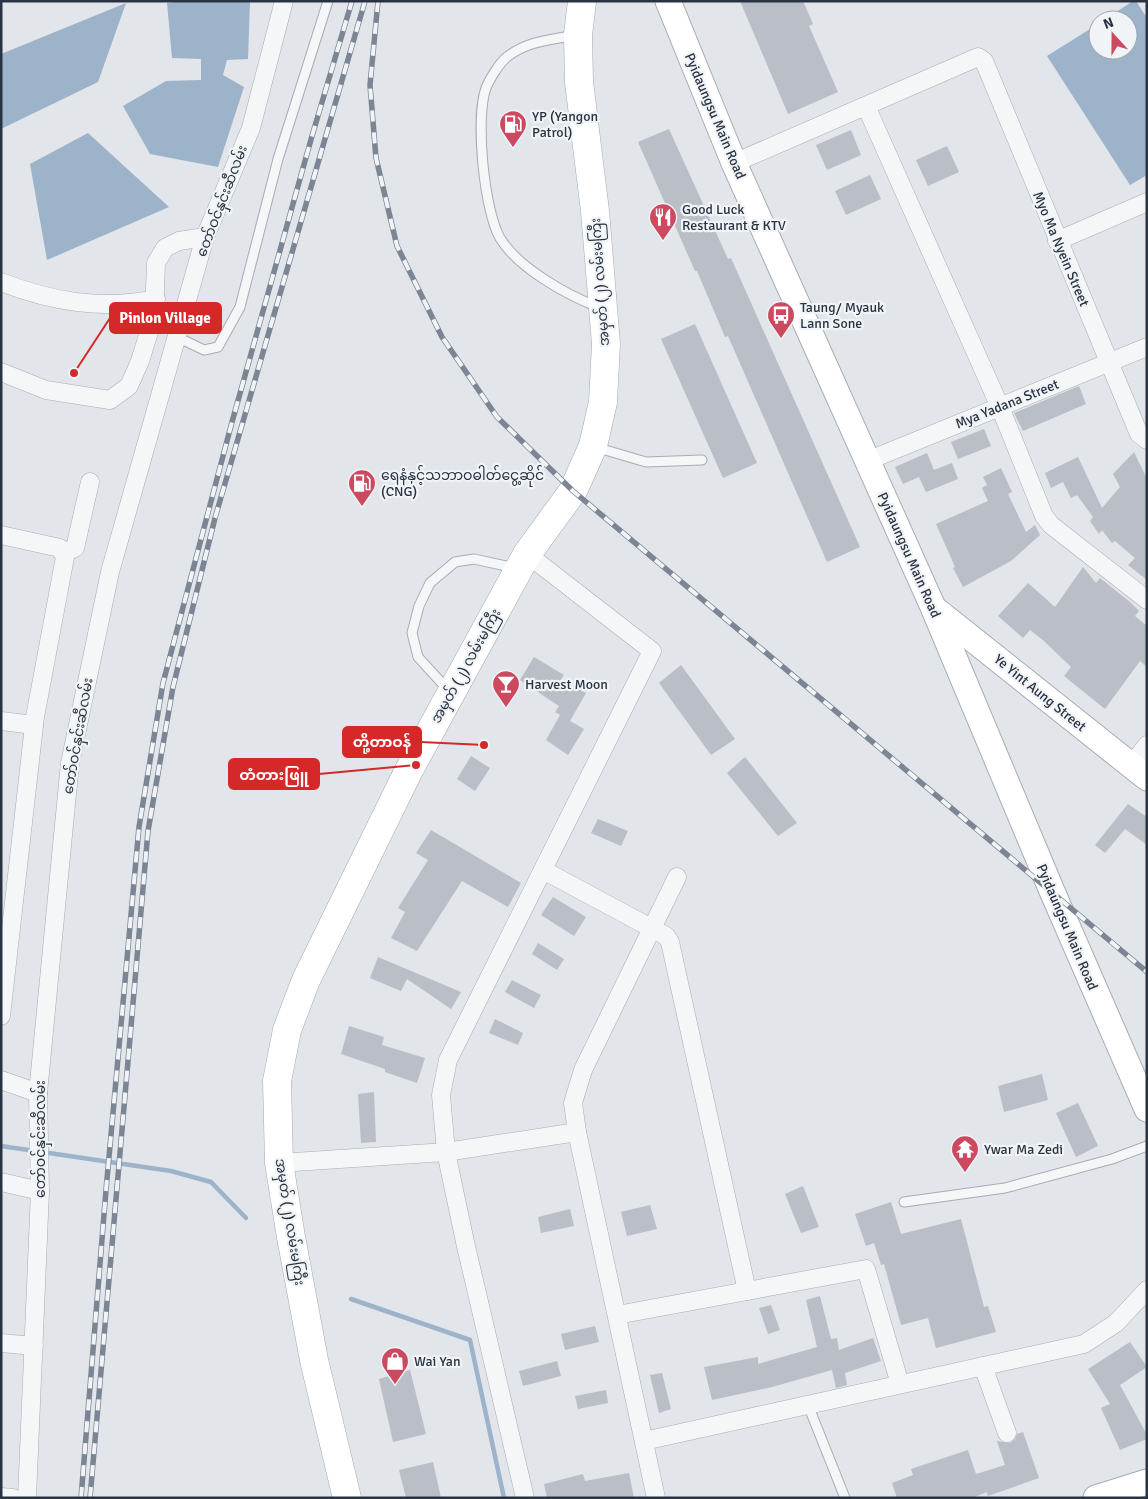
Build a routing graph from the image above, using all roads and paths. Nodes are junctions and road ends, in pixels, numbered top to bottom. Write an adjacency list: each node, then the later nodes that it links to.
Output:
1 (284, 1): 9 (street, တော်ဝင်နှင်းဆီလမ်း)
2 (328, 1): 14 (lane)
3 (582, 1): 5 (main road, အမှတ် (၂) လမ်းမကြီး)
4 (668, 1): 7 (main road, Pyidaungsu Main Road)
5 (578, 35): 13 (main road, အမှတ် (၂) လမ်းမကြီး); 13 (lane)
6 (866, 106): 7 (street); 10 (street, Myo Ma Nyein Street); 18 (street)
7 (734, 163): 22 (main road, Pyidaungsu Main Road)
8 (1147, 202): 10 (street)
9 (205, 237): 12 (street); 14 (street, တော်ဝင်နှင်းဆီလမ်း)
10 (1057, 241): 16 (street, Myo Ma Nyein Street)
11 (1, 282): 12 (street)
12 (156, 299): 17 (street)
13 (603, 309): 20 (main road, အမှတ် (၂) လမ်းမကြီး)
14 (177, 337): 39 (street, တော်ဝင်နှင်းဆီလမ်း)
15 (1147, 347): 16 (street, Mya Yadana Street)
16 (1110, 362): 18 (street, Mya Yadana Street); 19 (street, Myo Ma Nyein Street)
17 (1, 372)
18 (1000, 407): 22 (street, Mya Yadana Street); 27 (street)
19 (1147, 440)
20 (593, 446): 21 (lane); 26 (main road, အမှတ် (၂) လမ်းမကြီး)
21 (702, 460)
22 (867, 460): 28 (main road, Pyidaungsu Main Road)
23 (90, 482): 25 (street)
24 (1, 535): 25 (street)
25 (64, 553): 31 (street)
26 (523, 562): 29 (main road, အမှတ် (၂) လမ်းမကြီး); 29 (lane); 34 (street)
27 (1147, 600)
28 (933, 607): 33 (main road, Ye Yint Aung Street); 40 (main road, Pyidaungsu Main Road)
29 (451, 693): 44 (main road, အမှတ် (၂) လမ်းမကြီး)
30 (1, 721): 31 (street)
31 (34, 724): 37 (street)
32 (1147, 745): 33 (street)
33 (1139, 772)
34 (543, 870): 36 (street); 43 (street)
35 (677, 877): 36 (street)
36 (652, 928): 41 (street); 49 (street)
37 (1, 1016)
38 (1, 1080): 39 (street)
39 (38, 1093): 46 (street, တော်ဝင်နှင်းဆီလမ်း)
40 (1147, 1110)
41 (577, 1132): 43 (street); 50 (street)
42 (1147, 1146): 47 (lane)
43 (446, 1152): 44 (street); 63 (street)
44 (278, 1163): 62 (main road, အမှတ် (၂) လမ်းမကြီး)
45 (1, 1182): 46 (street)
46 (40, 1191): 52 (street, တော်ဝင်နှင်းဆီလမ်း)
47 (904, 1202)
48 (1147, 1290): 53 (street)
49 (747, 1291): 50 (street); 54 (street)
50 (617, 1315): 57 (street)
51 (1, 1343): 52 (street)
52 (34, 1346): 61 (street, တော်ဝင်နှင်းဆီလမ်း)
53 (983, 1366): 54 (street); 56 (street)
54 (900, 1384): 55 (street)
55 (808, 1404): 57 (street); 65 (lane)
56 (1007, 1433)
57 (644, 1441): 64 (street)
58 (1147, 1482): 66 (main road)
59 (1, 1496): 60 (street)
60 (13, 1498)
61 (27, 1498)
62 (347, 1498)
63 (525, 1498)
64 (656, 1498)
65 (845, 1498)
66 (1096, 1498)

